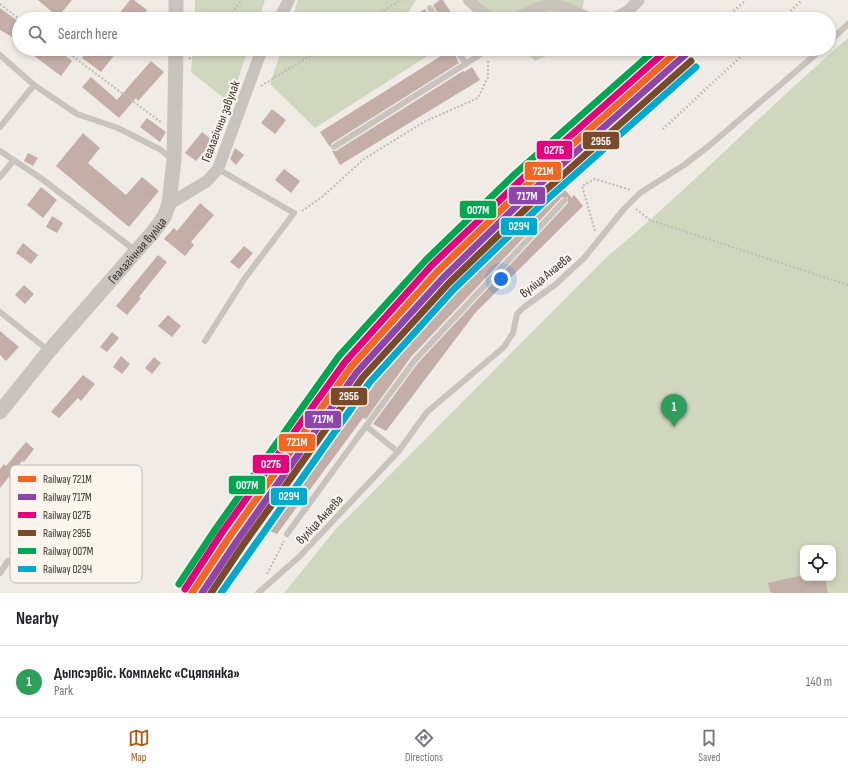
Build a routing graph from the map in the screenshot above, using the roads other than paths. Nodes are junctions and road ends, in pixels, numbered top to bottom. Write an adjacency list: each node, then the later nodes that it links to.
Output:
1 (176, 0): 7 (street)
2 (289, 0): 8 (street)
3 (469, 0): 10 (street)
4 (639, 0): 13 (street)
5 (564, 3): 11 (street); 12 (street)
6 (430, 8): 9 (lane)
7 (176, 12)
8 (283, 12)
9 (433, 12)
10 (482, 12)
11 (529, 12)
12 (579, 12)
13 (626, 12)
14 (848, 24): 15 (lane)
15 (836, 35)
16 (0, 55): 23 (lane)
17 (176, 56): 28 (street, Геалагічная вуліца)
18 (259, 56): 29 (street, Геалагічны завулак)
19 (461, 56): 22 (lane)
20 (479, 56): 22 (lane)
21 (814, 56): 39 (lane, вуліца Анаева)
22 (466, 64): 25 (lane)
23 (34, 85): 24 (lane); 28 (lane)
24 (0, 128)
25 (334, 146)
26 (0, 151): 27 (lane)
27 (14, 160): 30 (lane); 33 (lane)
28 (174, 160): 32 (street, Геалагічная вуліца)
29 (218, 169): 32 (street, Геалагічны завулак); 35 (lane)
30 (0, 177)
31 (565, 200): 38 (lane)
32 (169, 204): 33 (street, Геалагічная вуліца)
33 (136, 251): 36 (street, Геалагічная вуліца)
34 (0, 312): 36 (lane)
35 (206, 341)
36 (49, 351): 37 (street, Геалагічная вуліца)
37 (0, 412)
38 (366, 426): 39 (lane); 40 (lane)
39 (398, 452): 43 (lane, вуліца Анаева)
40 (287, 534)
41 (8, 561): 42 (lane)
42 (0, 573)
43 (258, 593)

